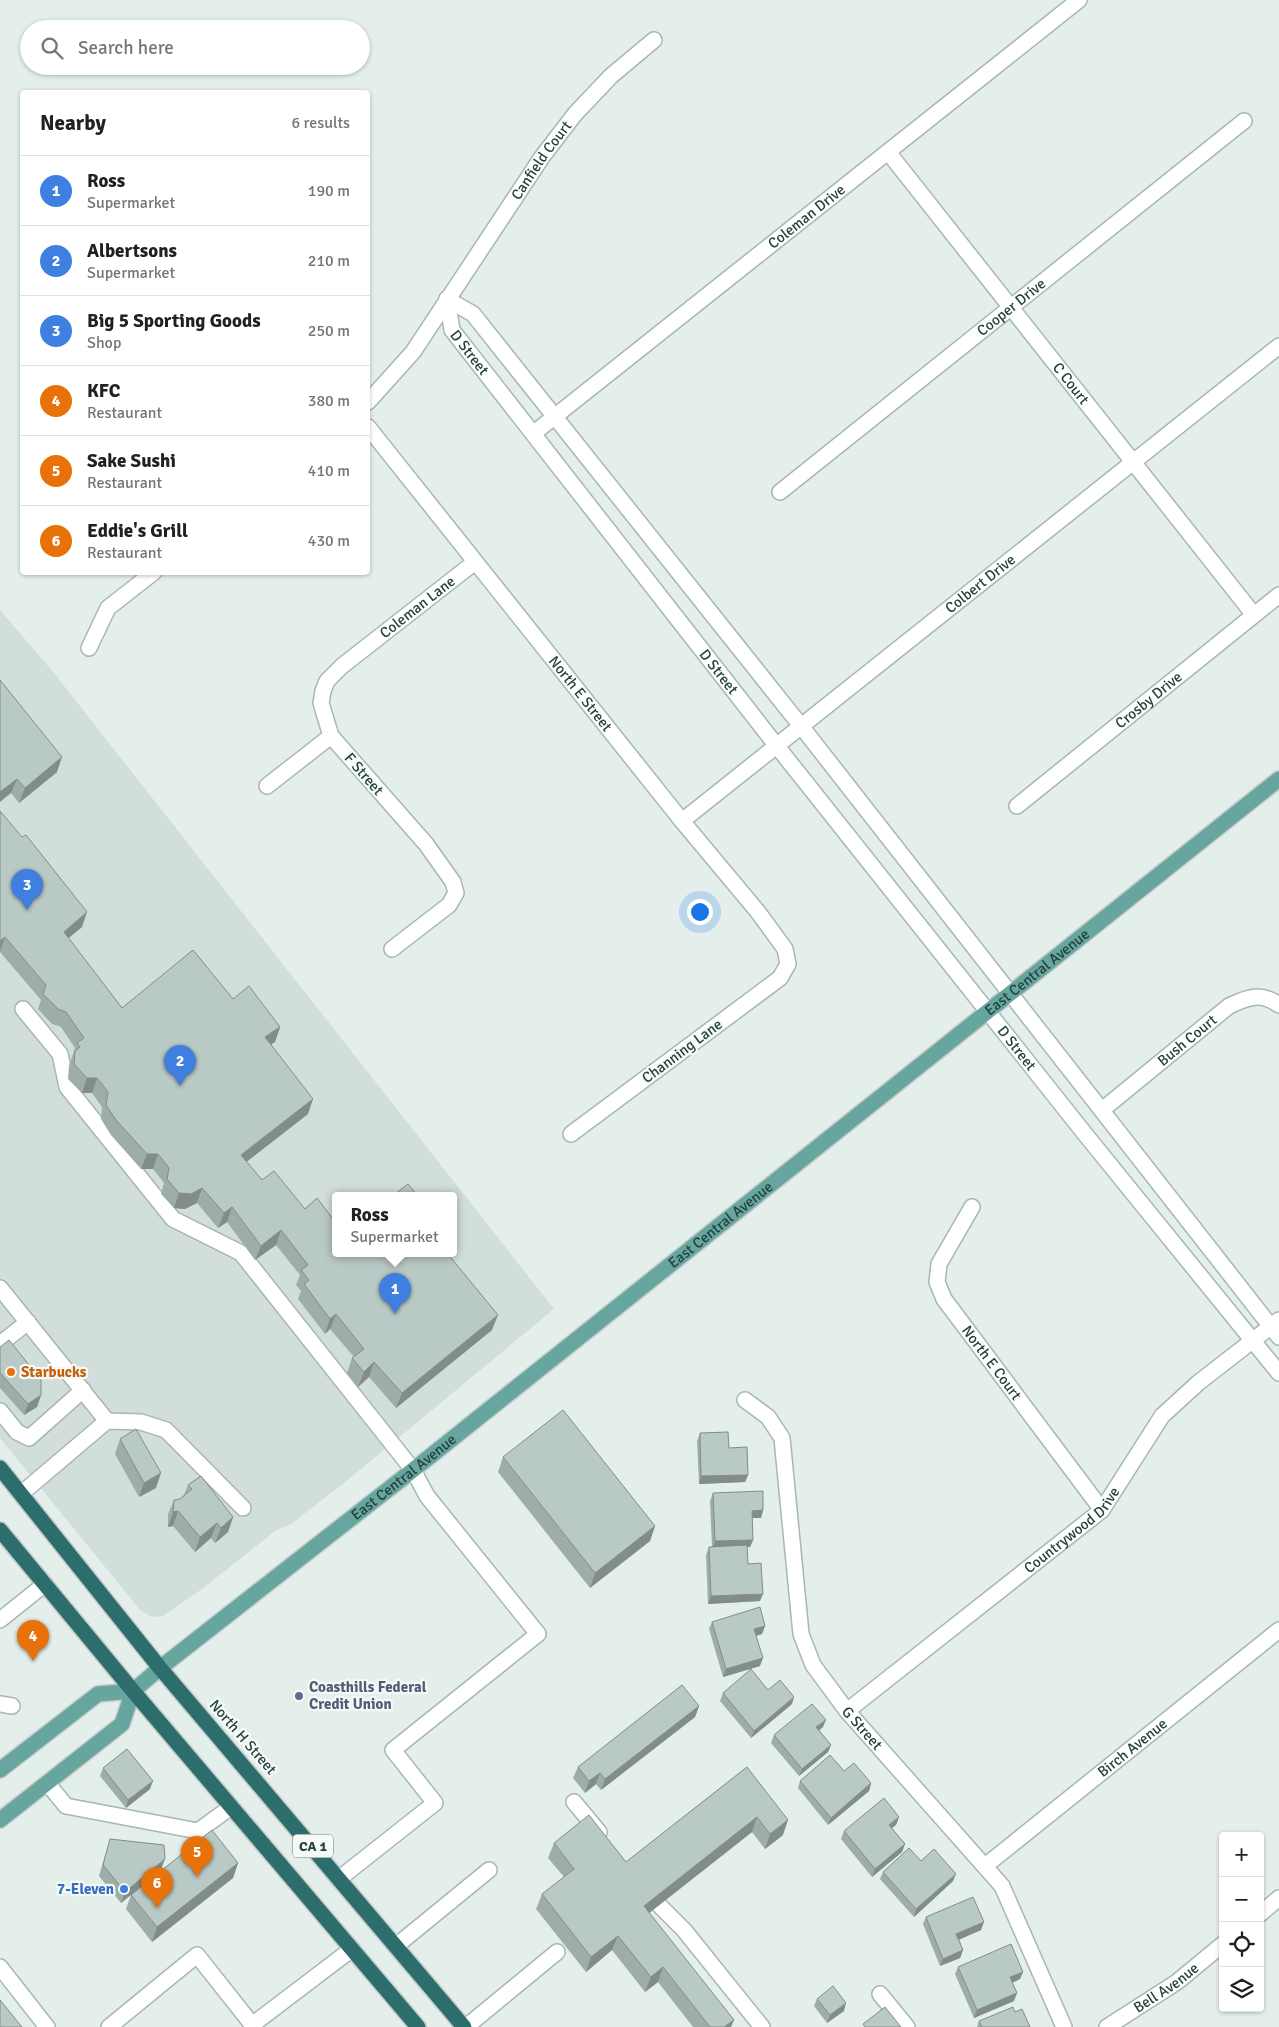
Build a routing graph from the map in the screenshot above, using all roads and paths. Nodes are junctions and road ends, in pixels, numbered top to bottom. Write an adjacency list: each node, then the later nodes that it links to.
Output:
1 (1079, 0): 4 (street, Coleman Drive)
2 (654, 40): 5 (street, Canfield Court)
3 (1244, 121): 6 (street, Cooper Drive)
4 (888, 152): 6 (street, C Court); 9 (street, Coleman Drive)
5 (447, 299): 8 (street, Canfield Court); 9 (street, D Street); 11 (street, D Street)
6 (1010, 308): 12 (street, C Court); 13 (street, Cooper Drive)
7 (1279, 346): 12 (street, Colbert Drive)
8 (370, 400)
9 (555, 417): 11 (street, Coleman Drive); 20 (street, D Street)
10 (370, 430): 14 (street, North E Street)
11 (534, 433): 22 (street, D Street)
12 (1132, 461): 17 (street, C Court); 20 (street, Colbert Drive)
13 (780, 492)
14 (475, 562): 19 (street, Coleman Lane); 26 (street, North E Street)
15 (150, 575): 18 (street)
16 (1279, 595): 17 (street, Crosby Drive)
17 (1254, 615): 25 (street, Crosby Drive)
18 (88, 648)
19 (360, 652): 21 (street, F Street)
20 (801, 726): 22 (street, Colbert Drive); 29 (street, D Street)
21 (331, 736): 24 (street); 27 (street, F Street)
22 (776, 745): 26 (street, Colbert Drive); 32 (street, D Street)
23 (1279, 779): 29 (main road, East Central Avenue)
24 (267, 786)
25 (1017, 806)
26 (682, 821): 28 (street, North E Street)
27 (392, 949)
28 (788, 964): 34 (street, Channing Lane)
29 (1010, 994): 32 (main road, East Central Avenue); 33 (street, D Street)
30 (1279, 1005): 33 (street, Bush Court)
31 (22, 1009): 47 (street)
32 (988, 1012): 39 (street, D Street); 47 (main road, East Central Avenue)
33 (1102, 1110): 38 (street, D Street)
34 (571, 1134)
35 (972, 1207): 50 (street, North E Court)
36 (0, 1288): 37 (street)
37 (28, 1322): 40 (street); 42 (street)
38 (1276, 1328): 39 (street, Countrywood Drive)
39 (1253, 1340): 41 (street, D Street); 50 (street, Countrywood Drive)
40 (0, 1344)
41 (1279, 1373)
42 (83, 1390): 44 (street); 45 (street)
43 (745, 1400): 57 (street, G Street)
44 (0, 1411)
45 (107, 1421): 48 (street); 49 (street)
46 (0, 1468): 48 (highway, North H Street / CA 1)
47 (413, 1470): 55 (main road, East Central Avenue); 66 (street)
48 (22, 1493): 55 (highway, North H Street / CA 1)
49 (243, 1508)
50 (1102, 1510): 57 (street, Countrywood Drive)
51 (0, 1530): 52 (highway, CA 1)
52 (44, 1584): 53 (street); 56 (highway, CA 1)
53 (0, 1620)
54 (1279, 1630): 64 (street, Birch Avenue)
55 (160, 1668): 56 (main road, East Central Avenue); 66 (highway, North H Street / CA 1)
56 (132, 1691): 58 (main road); 59 (main road); 61 (highway, CA 1)
57 (847, 1711): 64 (street, G Street)
58 (1, 1768)
59 (48, 1784): 61 (street); 62 (main road)
60 (574, 1802): 63 (street)
61 (231, 1807): 72 (highway, CA 1)
62 (0, 1820)
63 (612, 1847)
64 (985, 1866): 83 (street, G Street)
65 (490, 1870): 70 (street)
66 (340, 1878): 70 (highway, North H Street / CA 1)
67 (1279, 1898): 69 (street)
68 (659, 1905): 81 (street)
69 (1264, 1911)
70 (396, 1946): 80 (highway, North H Street / CA 1)
71 (1219, 1947): 84 (street, Bell Avenue)
72 (352, 1949): 76 (street); 79 (highway, CA 1)
73 (557, 1952): 80 (street)
74 (0, 1966): 77 (street)
75 (880, 1994): 82 (street)
76 (253, 2026): 78 (street)
77 (47, 2027)
78 (109, 2027)
79 (418, 2027)
80 (465, 2027)
81 (762, 2027)
82 (907, 2027)
83 (1064, 2027)
84 (1106, 2027)

